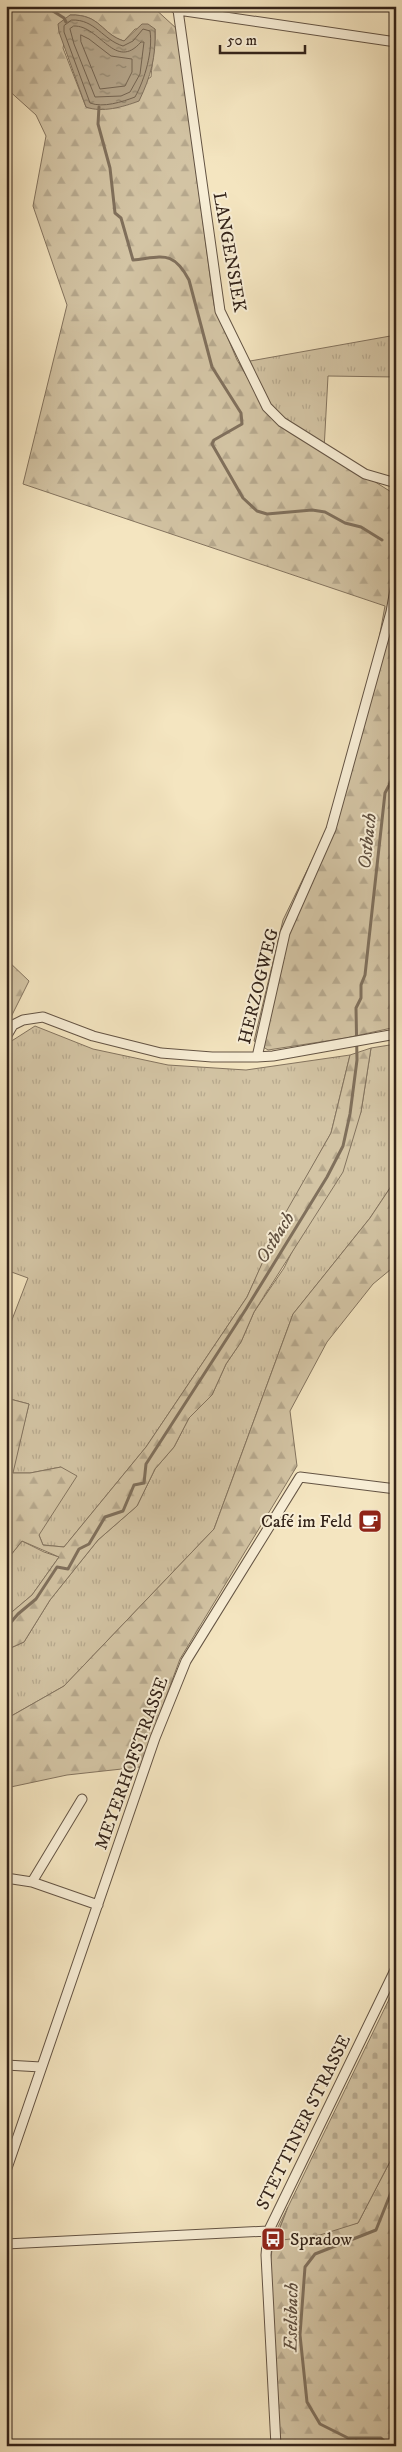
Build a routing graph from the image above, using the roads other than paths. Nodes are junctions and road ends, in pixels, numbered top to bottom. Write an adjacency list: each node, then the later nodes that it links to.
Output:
1 (175, 8): 2 (street); 3 (street, LANGENSIEK)
2 (396, 42)
3 (396, 483)
4 (396, 584): 7 (street, HERZOGWEG)
5 (396, 1034): 7 (street)
6 (6, 1037): 7 (street, HERZOGWEG)
7 (257, 1057)
8 (396, 1489): 12 (street, MEYERHOFSTRASSE)
9 (82, 1799): 11 (street)
10 (6, 1878): 11 (street)
11 (32, 1882): 12 (street)
12 (98, 1905): 15 (street, MEYERHOFSTRASSE)
13 (396, 1968): 17 (street, STETTINER STRASSE)
14 (6, 2065): 15 (street)
15 (41, 2066): 16 (street, MEYERHOFSTRASSE)
16 (7, 2168)
17 (268, 2230): 18 (street); 19 (street, STETTINER STRASSE)
18 (6, 2244)
19 (276, 2446)

